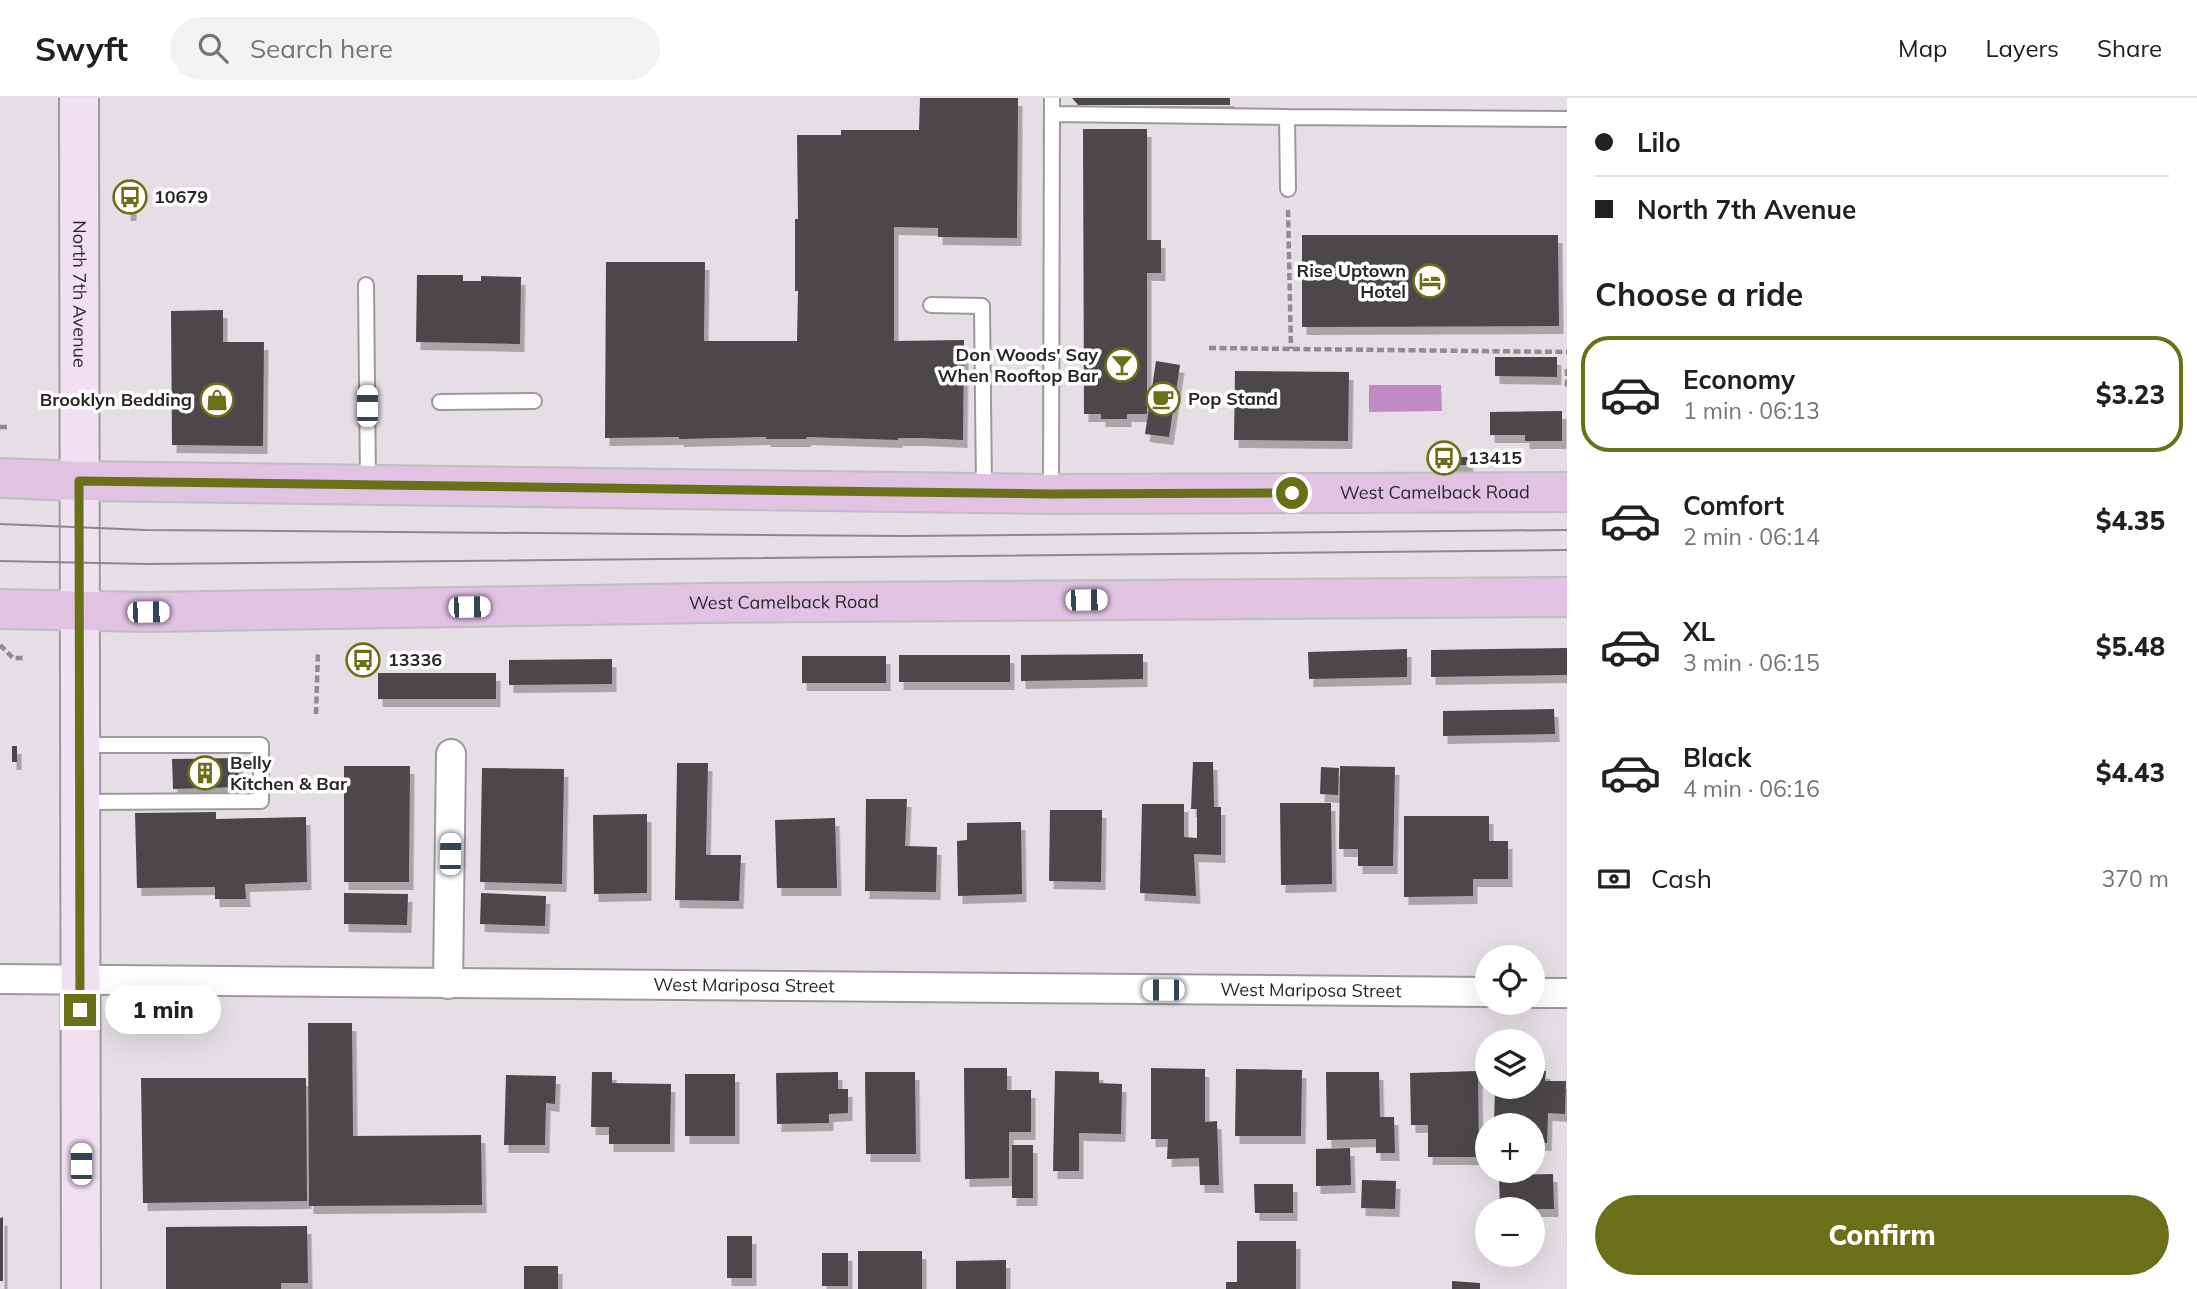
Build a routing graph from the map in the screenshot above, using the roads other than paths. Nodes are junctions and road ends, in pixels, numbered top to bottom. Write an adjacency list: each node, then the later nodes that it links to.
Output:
1 (79, 98): 12 (main road, North 7th Avenue)
2 (1052, 98): 3 (lane)
3 (1052, 114): 4 (lane); 16 (lane)
4 (1287, 117): 5 (lane); 6 (lane)
5 (1567, 119)
6 (1288, 189)
7 (366, 285): 13 (lane)
8 (931, 305): 15 (lane)
9 (534, 401): 10 (lane)
10 (440, 402)
11 (0, 478): 12 (main road, West Camelback Road)
12 (79, 481): 13 (main road, West Camelback Road); 19 (main road, North 7th Avenue)
13 (368, 484): 15 (main road, West Camelback Road)
14 (1567, 492): 16 (main road, West Camelback Road)
15 (984, 493): 16 (main road, West Camelback Road)
16 (1051, 494)
17 (1567, 597): 19 (main road, West Camelback Road)
18 (0, 609): 19 (main road, West Camelback Road)
19 (80, 611): 20 (main road, North 7th Avenue)
20 (80, 745): 22 (main road, North 7th Avenue); 22 (lane)
21 (451, 754): 25 (street)
22 (80, 802): 24 (main road, North 7th Avenue)
23 (0, 979): 24 (street, West Mariposa Street)
24 (80, 981): 25 (street, West Mariposa Street); 29 (main road, North 7th Avenue)
25 (448, 984): 26 (street, West Mariposa Street)
26 (1475, 992)
27 (1545, 993): 28 (street)
28 (1567, 993)
29 (81, 1289)

